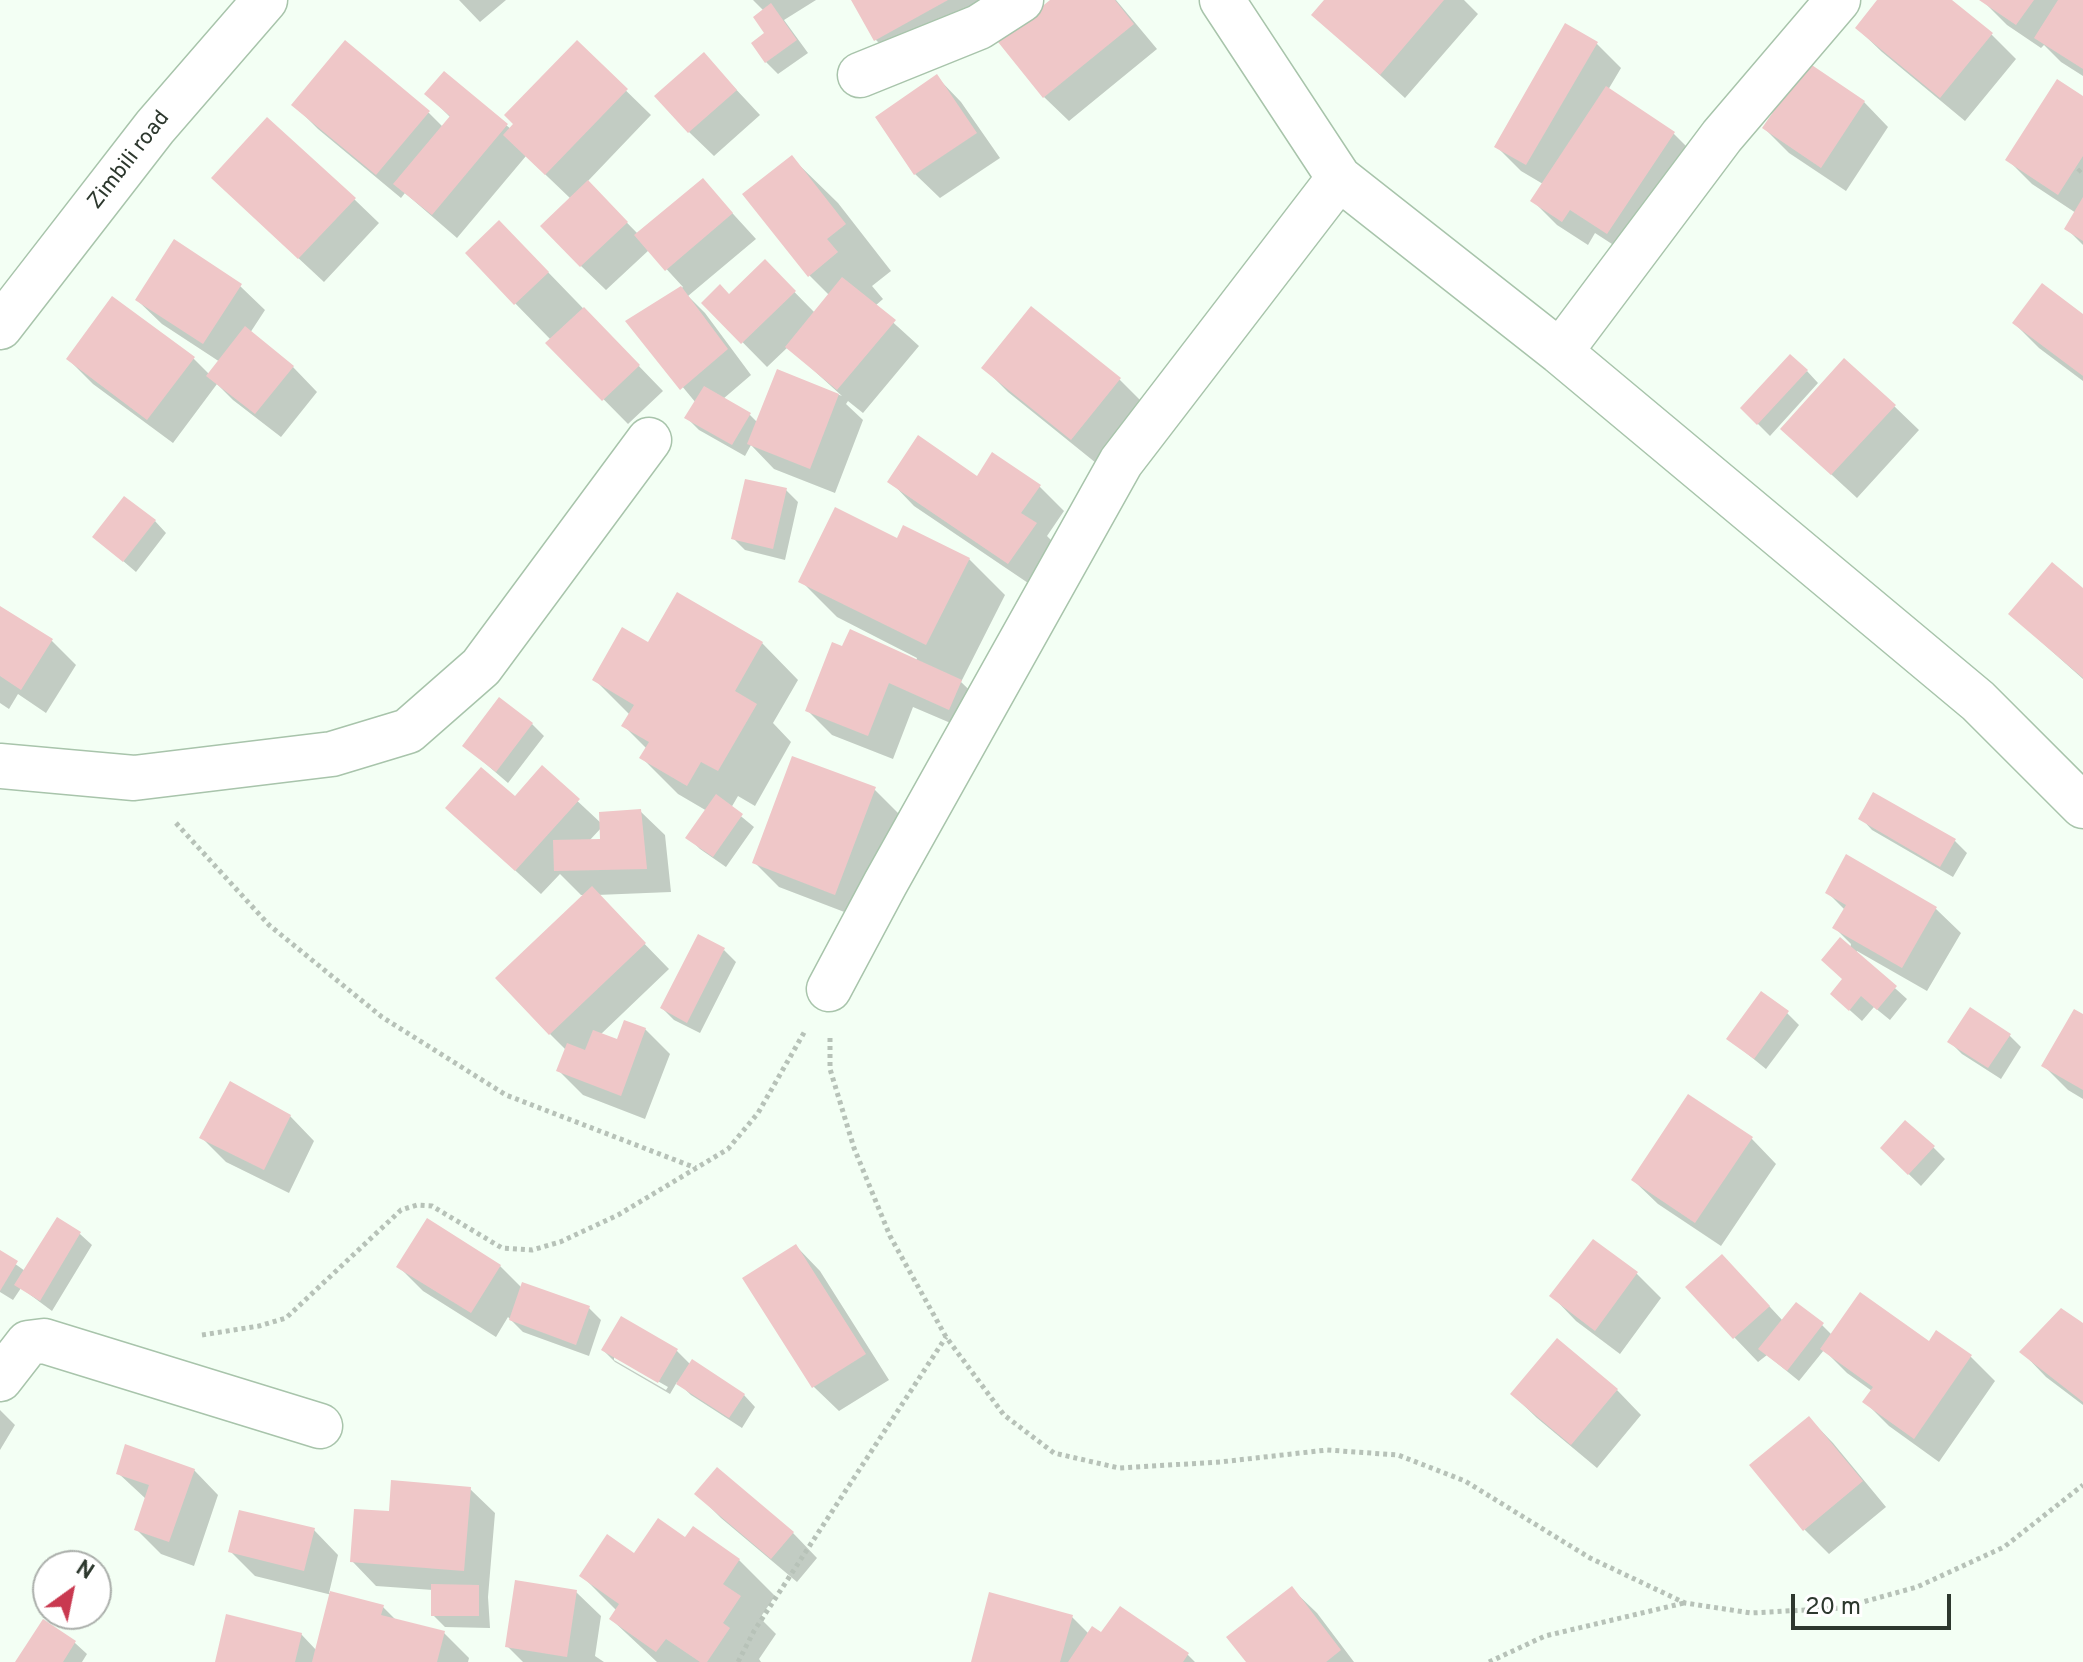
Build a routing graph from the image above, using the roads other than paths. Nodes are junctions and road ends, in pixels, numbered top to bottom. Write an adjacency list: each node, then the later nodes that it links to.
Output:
1 (265, 0): 7 (street, Zimbili road)
2 (1021, 0): 5 (street)
3 (1222, 0): 6 (street)
4 (1838, 0): 8 (street)
5 (860, 75)
6 (1339, 178): 8 (street); 12 (street)
7 (0, 327)
8 (1560, 352): 11 (street)
9 (649, 440): 10 (street)
10 (0, 766)
11 (2083, 806)
12 (829, 989)
13 (0, 1379): 14 (street)
14 (320, 1426)

